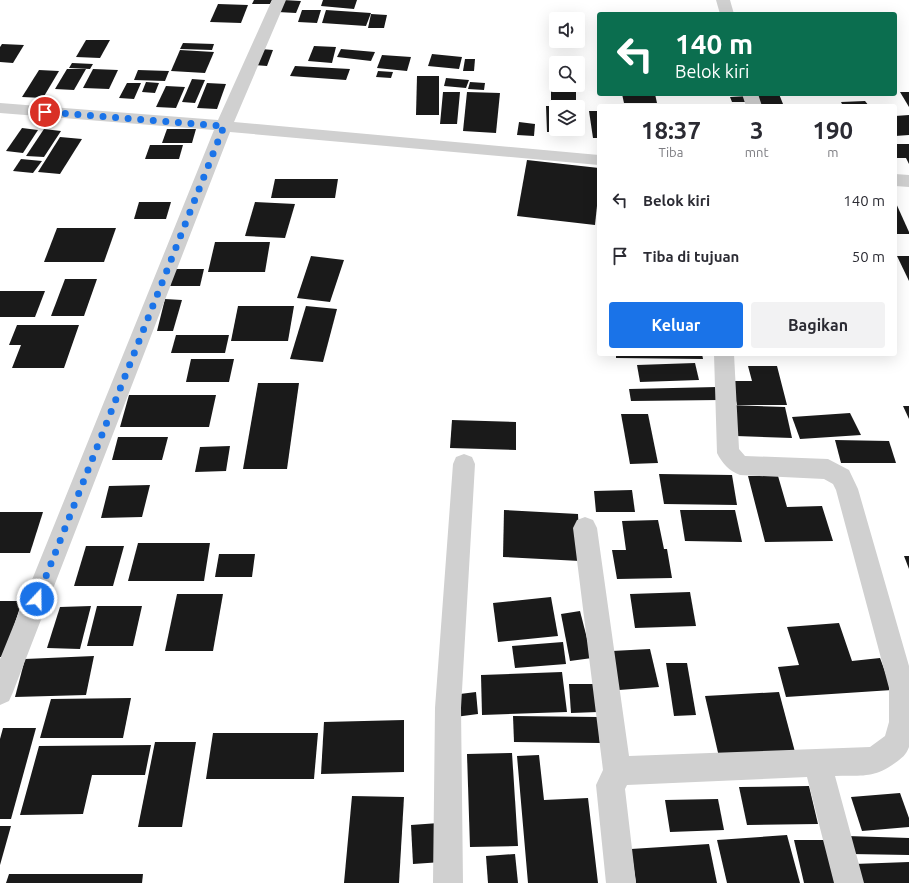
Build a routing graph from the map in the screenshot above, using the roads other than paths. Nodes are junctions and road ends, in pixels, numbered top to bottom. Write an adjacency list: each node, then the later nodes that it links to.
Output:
1 (279, 0): 5 (street)
2 (723, 0): 3 (street)
3 (726, 12)
4 (0, 108): 5 (street)
5 (224, 126): 6 (street); 13 (street)
6 (597, 160)
7 (897, 180): 8 (street)
8 (909, 181)
9 (724, 356): 12 (street)
10 (464, 464): 16 (street)
11 (585, 528): 15 (street)
12 (905, 688): 14 (street)
13 (1, 689)
14 (817, 763): 15 (street); 18 (street)
15 (618, 774): 17 (street)
16 (448, 883)
17 (621, 883)
18 (849, 883)

